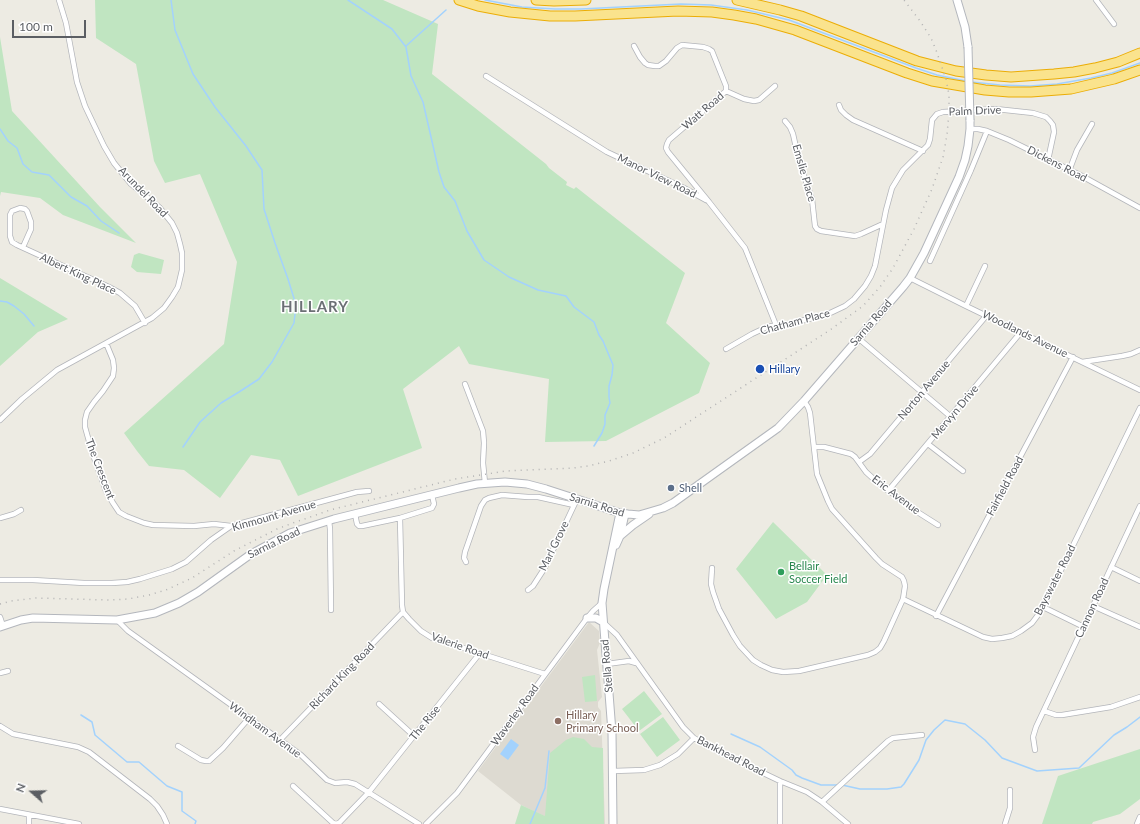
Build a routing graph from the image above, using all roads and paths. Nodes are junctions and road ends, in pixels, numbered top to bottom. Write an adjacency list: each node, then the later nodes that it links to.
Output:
1 (59, 0): 34 (street, Arundel Road)
2 (459, 0): 11 (highway)
3 (536, 0): 4 (highway)
4 (586, 0)
5 (737, 0): 10 (highway)
6 (957, 0): 18 (main road, Sarnia Road, bridge)
7 (1096, 0): 8 (street)
8 (1114, 24)
9 (634, 46): 14 (street, Watt Road)
10 (1140, 53)
11 (1140, 70)
12 (486, 76): 23 (street, Manor View Road)
13 (775, 86): 14 (street)
14 (726, 91): 23 (street, Watt Road)
15 (839, 105): 20 (street)
16 (785, 121): 25 (street, Emslie Place)
17 (1092, 124): 22 (street)
18 (970, 129): 19 (street, Dickens Road); 26 (main road, Sarnia Road)
19 (987, 131): 21 (street, Dickens Road); 27 (street)
20 (923, 151): 21 (street, Palm Drive); 25 (street, Palm Drive)
21 (1048, 160): 22 (street, Dickens Road)
22 (1070, 171): 24 (street, Dickens Road)
23 (709, 202): 35 (street, Manor View Road)
24 (1140, 208)
25 (883, 224): 35 (street, Chatham Place)
26 (935, 229): 27 (street); 31 (main road, Sarnia Road)
27 (943, 232): 29 (street)
28 (23, 248): 28 (street, Albert King Place); 34 (street, Albert King Place)
29 (930, 260)
30 (985, 266): 32 (street)
31 (910, 278): 32 (street, Woodlands Avenue); 37 (main road, Sarnia Road)
32 (966, 306): 33 (street, Woodlands Avenue)
33 (986, 316): 36 (street, Woodlands Avenue); 45 (street, Norton Avenue)
34 (145, 323): 38 (street, Arundel Road)
35 (776, 325): 39 (street, Chatham Place)
36 (1021, 332): 41 (street, Woodlands Avenue); 48 (street, Mervyn Drive)
37 (858, 338): 45 (street); 46 (main road, Sarnia Road)
38 (106, 343): 49 (street, Arundel Road); 68 (street, The Crescent)
39 (726, 349)
40 (1140, 350): 42 (street)
41 (1073, 357): 42 (street, Woodlands Avenue); 83 (street, Fairfield Road)
42 (1082, 362): 44 (street, Woodlands Avenue)
43 (464, 384): 54 (street)
44 (1140, 390)
45 (922, 393): 48 (street); 52 (street, Norton Avenue)
46 (804, 401): 51 (street); 61 (main road, Sarnia Road)
47 (1140, 408): 80 (street, Bayswater Road)
48 (951, 417): 50 (street, Mervyn Drive)
49 (0, 420)
50 (928, 444): 53 (street); 56 (street, Mervyn Drive)
51 (814, 447): 52 (street, Eric Avenue); 77 (street)
52 (859, 462): 56 (street, Eric Avenue)
53 (963, 471)
54 (485, 483): 57 (main road, Sarnia Road); 58 (main road, Sarnia Road)
55 (369, 491): 68 (street, Kinmount Avenue)
56 (888, 491): 67 (street, Eric Avenue)
57 (432, 494): 63 (main road, Sarnia Road); 65 (street)
58 (575, 502): 62 (main road, Sarnia Road); 71 (street); 76 (street, Marl Grove)
59 (1140, 506): 72 (street, Cannon Road)
60 (21, 510): 64 (street)
61 (654, 511): 62 (main road, Sarnia Road); 69 (main road)
62 (623, 513): 69 (main road, Stella Road); 70 (main road, Stella Road)
63 (355, 514): 65 (street); 66 (main road, Sarnia Road)
64 (0, 518)
65 (400, 518): 82 (street)
66 (329, 521): 81 (street); 86 (main road, Sarnia Road)
67 (938, 525)
68 (231, 526): 74 (street, Kinmount Avenue)
69 (620, 536): 70 (main road, Stella Road)
70 (611, 558): 78 (main road, Stella Road)
71 (466, 562)
72 (1112, 567): 75 (street); 79 (street, Cannon Road)
73 (712, 568): 77 (street)
74 (0, 580)
75 (1140, 581)
76 (528, 590)
77 (902, 599): 83 (street, Bayswater Road)
78 (602, 603): 85 (street, Waverley Road); 87 (main road, Stella Road)
79 (1093, 606): 89 (street, Cannon Road); 90 (street)
80 (1043, 607): 83 (street, Bayswater Road); 89 (street)
81 (331, 610)
82 (403, 612): 91 (street, Valerie Road); 105 (street, Richard King Road)
83 (936, 616)
84 (0, 617): 88 (street)
85 (587, 618): 87 (main road); 96 (street, Waverley Road)
86 (117, 620): 88 (main road, Sarnia Road); 100 (street, Windham Avenue)
87 (603, 622): 92 (street, Bankhead Road); 93 (main road, Stella Road)
88 (1, 626)
89 (1084, 627): 99 (street, Cannon Road)
90 (1140, 627)
91 (480, 653): 96 (street, Valerie Road); 103 (street, The Rise)
92 (636, 663): 93 (street); 104 (street, Bankhead Road)
93 (607, 664): 108 (main road, Stella Road)
94 (8, 671): 95 (street)
95 (0, 673)
96 (545, 674): 122 (street, Waverley Road)
97 (1140, 697): 99 (street)
98 (379, 704): 103 (street)
99 (1044, 711): 107 (street, Cannon Road)
100 (249, 718): 105 (street, Windham Avenue); 106 (street)
101 (1, 728): 119 (street)
102 (922, 735): 113 (street)
103 (414, 736): 112 (street, The Rise)
104 (694, 738): 108 (street); 109 (street, Bankhead Road)
105 (280, 740): 112 (street, Windham Avenue)
106 (178, 746)
107 (1035, 750)
108 (613, 771): 123 (main road, Stella Road)
109 (780, 781): 113 (street, Bankhead Road); 124 (street)
110 (293, 786): 120 (street)
111 (1010, 790): 126 (street)
112 (369, 792): 120 (street, The Rise); 121 (street, Windham Avenue)
113 (822, 802): 125 (street, Bankhead Road)
114 (0, 809): 115 (street)
115 (29, 815): 117 (street); 118 (street)
116 (1140, 816): 127 (street)
117 (29, 824)
118 (79, 824)
119 (167, 824)
120 (336, 824)
121 (419, 824)
122 (426, 824)
123 (613, 824)
124 (780, 824)
125 (848, 824)
126 (1005, 824)
127 (1137, 824)

